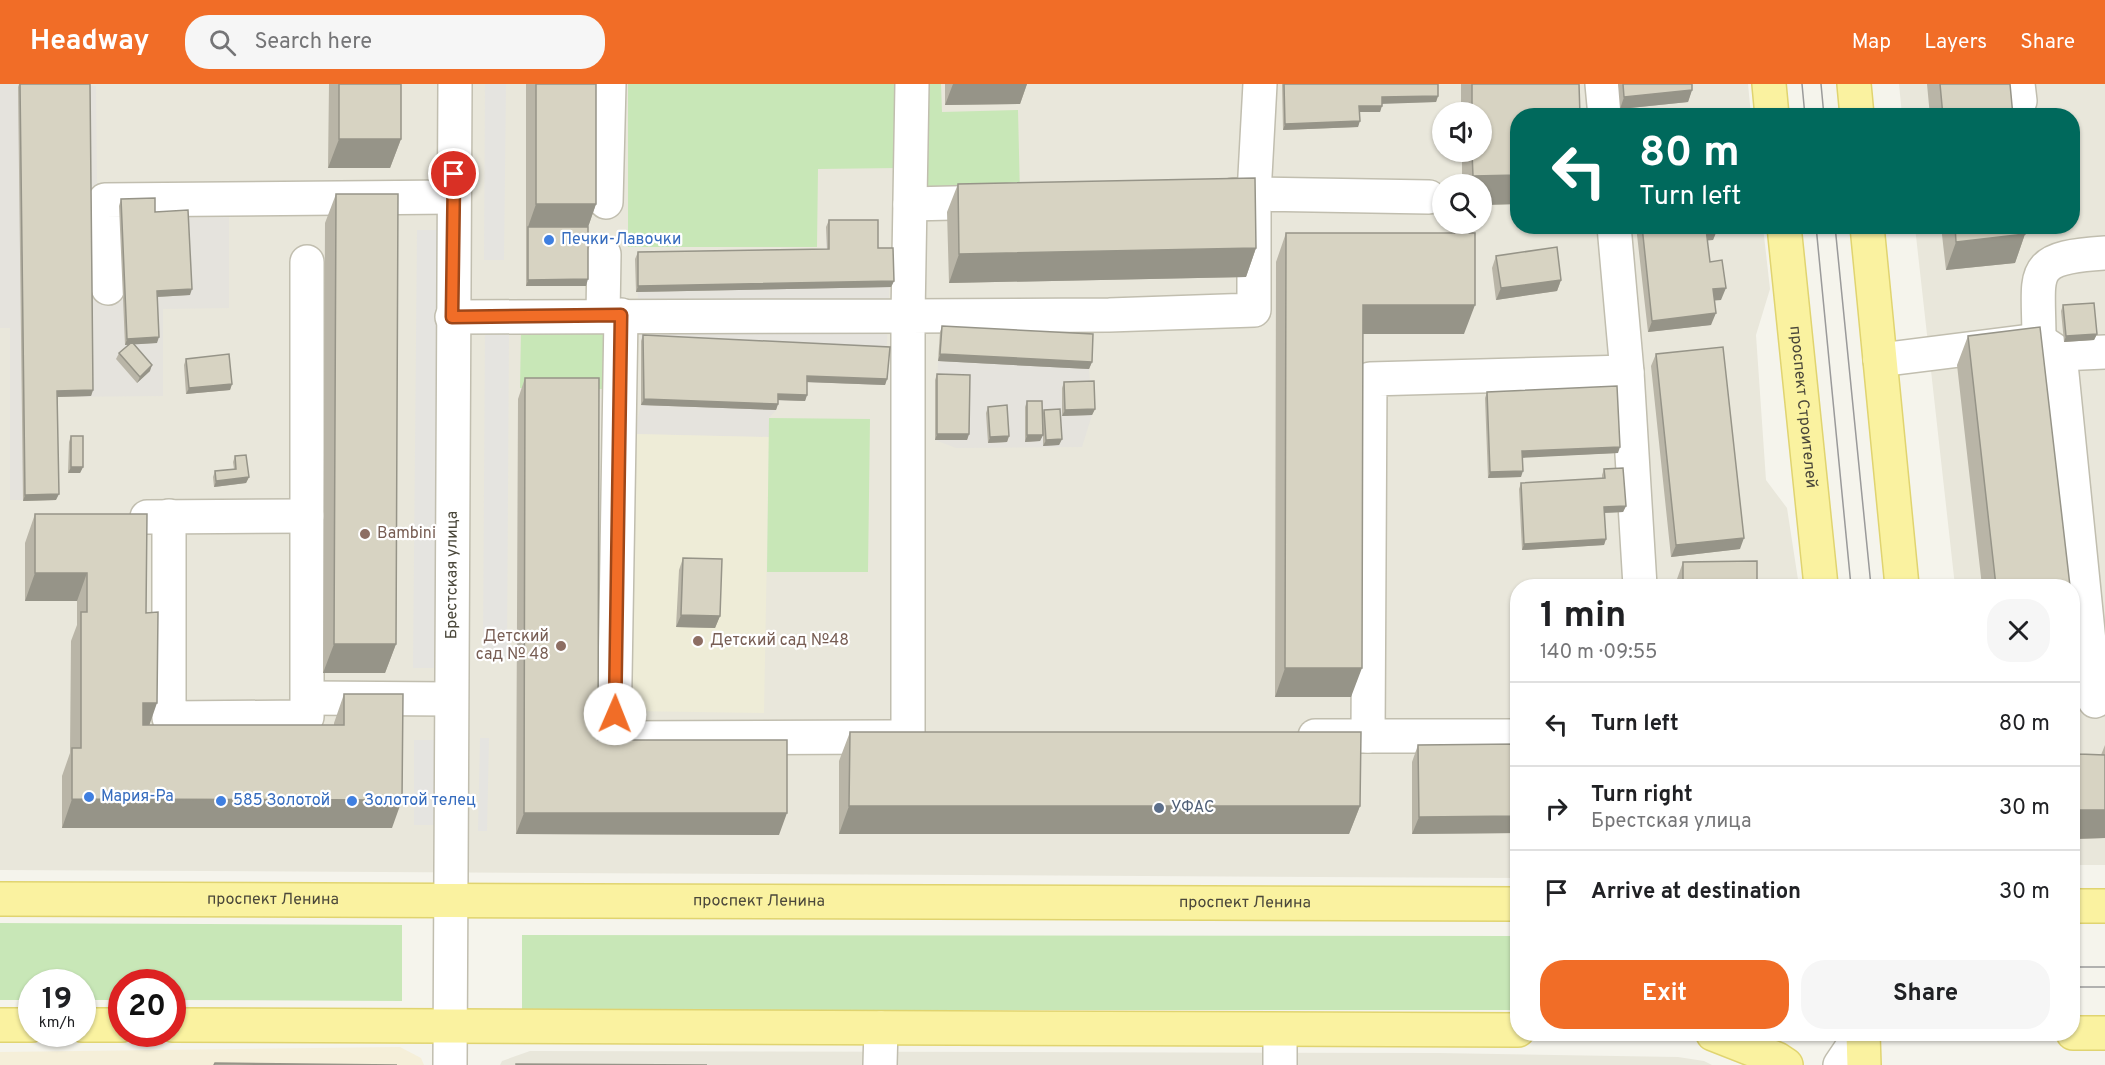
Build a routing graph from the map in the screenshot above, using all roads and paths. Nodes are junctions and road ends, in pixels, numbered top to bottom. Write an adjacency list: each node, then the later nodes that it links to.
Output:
1 (455, 84): 13 (street, Брестская улица)
2 (609, 84): 16 (street)
3 (912, 84): 17 (street)
4 (1260, 84): 11 (street)
5 (1602, 84): 8 (street)
6 (1769, 84): 9 (main road)
7 (1854, 84): 10 (main road)
8 (1604, 108)
9 (1771, 108)
10 (1856, 108)
11 (1254, 194): 12 (street); 14 (street); 26 (street)
12 (1207, 195)
13 (454, 196): 24 (street); 27 (street, Брестская улица)
14 (1429, 197)
15 (1029, 201): 17 (street)
16 (606, 202)
17 (910, 204): 26 (street)
18 (1615, 234): 31 (street)
19 (1785, 234): 36 (main road, проспект Строителей)
20 (1869, 234): 30 (main road)
21 (2105, 253): 28 (street)
22 (604, 254): 25 (street)
23 (307, 262): 33 (street)
24 (108, 288)
25 (612, 315): 26 (street); 27 (street); 46 (street)
26 (908, 316): 46 (street)
27 (452, 317): 41 (street, Брестская улица)
28 (2049, 347): 29 (street); 30 (street); 38 (street)
29 (2105, 352)
30 (1880, 360): 37 (main road)
31 (1627, 372): 35 (street); 44 (street)
32 (169, 516): 33 (street); 34 (street); 40 (street)
33 (307, 516): 40 (street)
34 (121, 517)
35 (1640, 579)
36 (1820, 579)
37 (1901, 579)
38 (2076, 579)
39 (2080, 610): 42 (street)
40 (308, 698): 41 (street)
41 (450, 699): 49 (street, Брестская улица)
42 (2091, 703)
43 (1287, 736): 44 (street)
44 (1368, 736): 45 (street)
45 (1510, 736)
46 (908, 737): 47 (street)
47 (943, 737)
48 (0, 899): 49 (main road, проспект Ленина)
49 (450, 901): 50 (main road, проспект Ленина); 56 (street, Брестская улица)
50 (1510, 904)
51 (2080, 906): 52 (main road)
52 (2105, 906)
53 (0, 1024): 54 (main road)
54 (18, 1025)
55 (186, 1025): 56 (main road)
56 (450, 1027): 57 (main road); 65 (street, Брестская улица)
57 (881, 1028): 58 (main road); 66 (street)
58 (1280, 1030): 59 (main road); 67 (street)
59 (1510, 1030)
60 (2080, 1033): 61 (main road)
61 (2105, 1033)
62 (1731, 1041): 68 (main road)
63 (1857, 1041): 69 (street)
64 (1862, 1041): 70 (main road)
65 (450, 1065)
66 (880, 1065)
67 (1280, 1065)
68 (1786, 1065)
69 (1840, 1065)
70 (1864, 1065)

